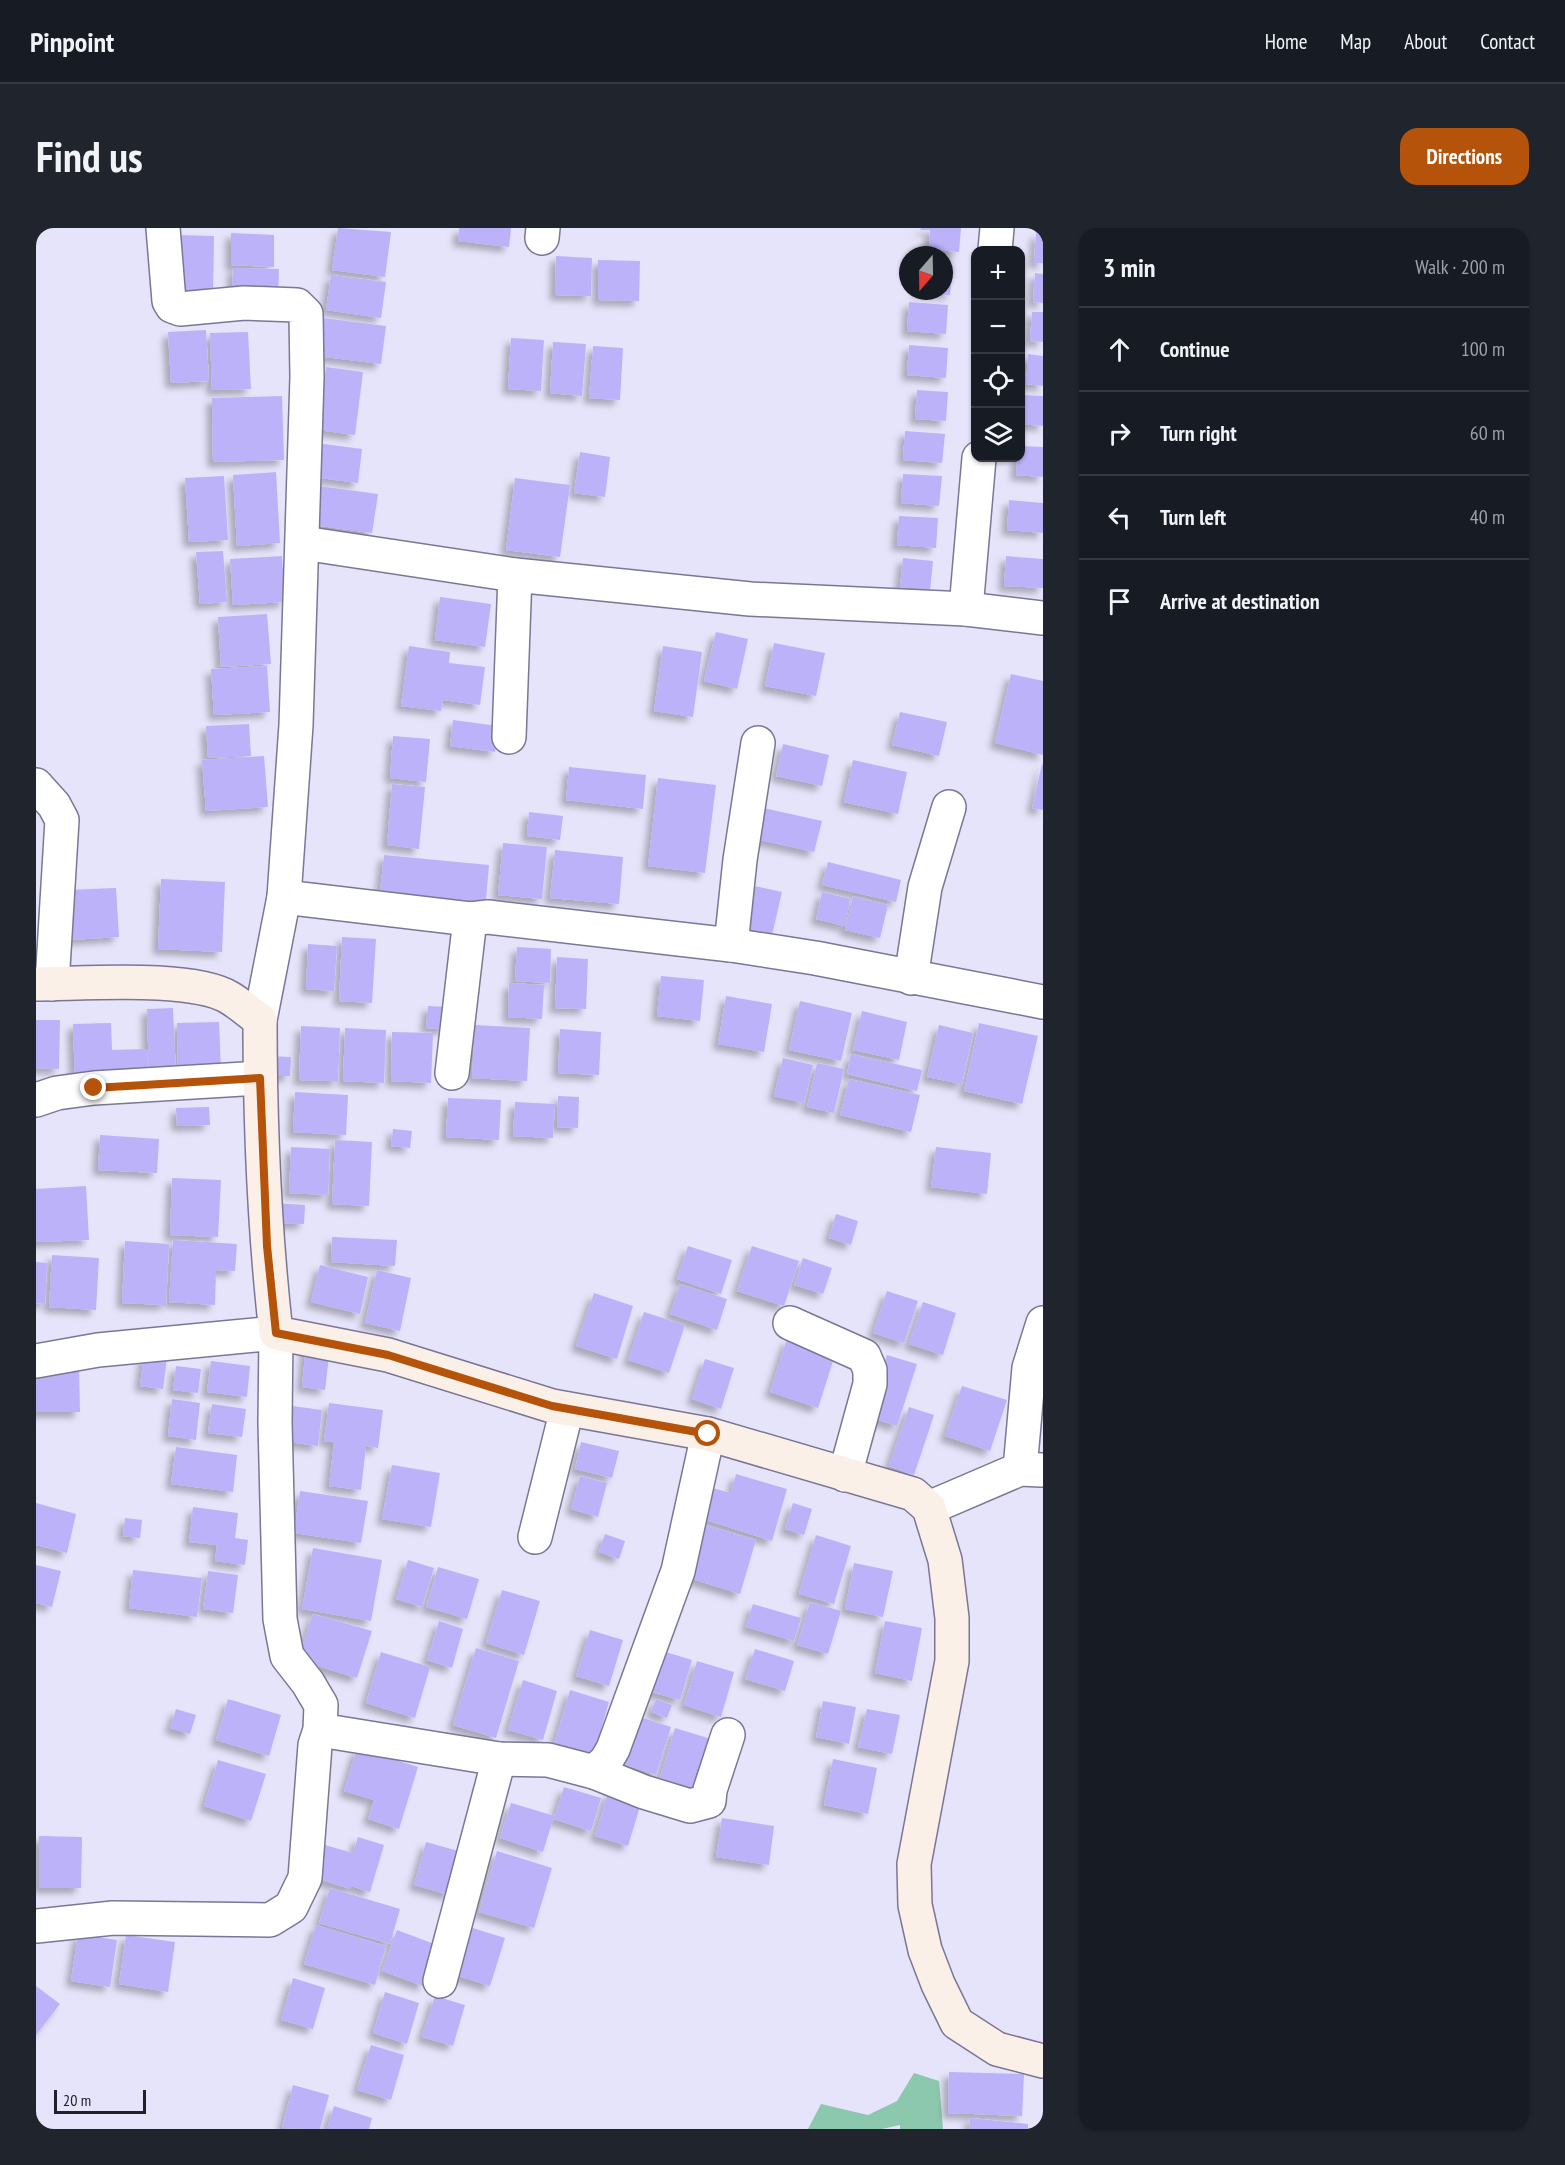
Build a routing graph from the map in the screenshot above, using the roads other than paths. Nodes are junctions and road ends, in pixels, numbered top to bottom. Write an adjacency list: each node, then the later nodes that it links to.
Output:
1 (164, 228): 5 (street)
2 (997, 228): 3 (street)
3 (995, 246)
4 (979, 462): 7 (street)
5 (303, 543): 6 (street); 13 (street)
6 (515, 575): 7 (street); 9 (street)
7 (966, 609): 8 (street)
8 (1043, 618)
9 (510, 737)
10 (758, 743): 15 (street)
11 (36, 785): 17 (street)
12 (949, 807): 16 (street)
13 (284, 897): 14 (street); 19 (street)
14 (470, 919): 15 (street); 20 (street)
15 (731, 945): 16 (street)
16 (911, 978): 18 (street)
17 (44, 984): 19 (street)
18 (1043, 1002)
19 (260, 1020): 21 (street)
20 (452, 1073)
21 (260, 1078): 22 (street); 25 (street)
22 (36, 1100)
23 (790, 1323): 30 (street)
24 (1043, 1323): 29 (street)
25 (276, 1333): 26 (street); 27 (street); 33 (street)
26 (36, 1361)
27 (567, 1409): 28 (street); 32 (street)
28 (708, 1434): 30 (street); 36 (street)
29 (1032, 1470): 31 (street)
30 (845, 1475): 31 (street)
31 (930, 1508): 39 (street)
32 (536, 1537)
33 (320, 1730): 35 (street); 37 (street)
34 (728, 1735): 36 (street)
35 (499, 1760): 36 (street); 38 (street)
36 (594, 1772)
37 (36, 1926)
38 (440, 1981)
39 (1043, 2061)

